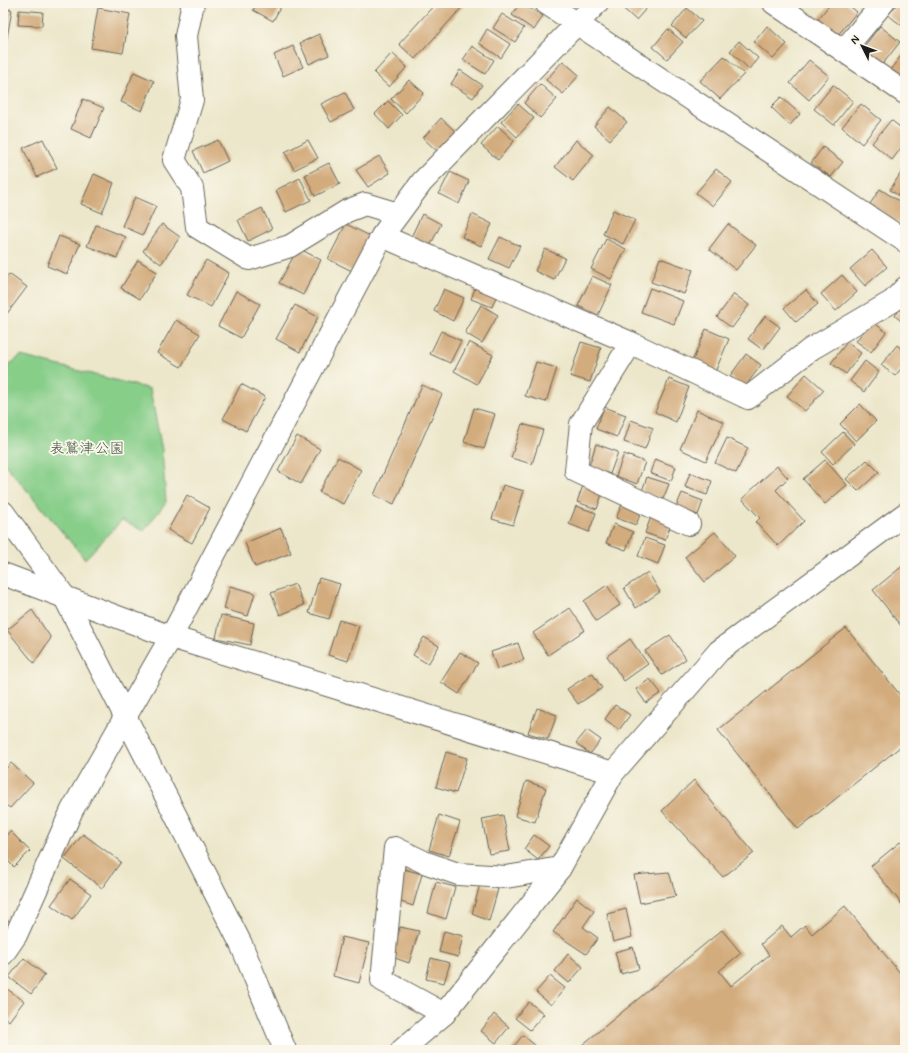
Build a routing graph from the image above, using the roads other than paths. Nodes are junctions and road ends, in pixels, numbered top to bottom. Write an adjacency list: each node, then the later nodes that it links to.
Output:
1 (193, 3): 9 (street)
2 (546, 3): 6 (street)
3 (597, 3): 6 (street)
4 (774, 3): 7 (street)
5 (877, 5): 7 (street)
6 (578, 23): 9 (street); 11 (street)
7 (844, 50): 8 (street)
8 (905, 92)
9 (398, 214): 10 (street)
10 (382, 236): 13 (street); 19 (street)
11 (905, 241)
12 (905, 288): 13 (street)
13 (631, 343): 16 (street)
14 (3, 512): 18 (street)
15 (905, 514): 21 (street)
16 (689, 524)
17 (3, 574): 18 (street)
18 (64, 596): 19 (street); 20 (street)
19 (171, 637): 20 (street); 21 (street)
20 (125, 715): 23 (street); 25 (street)
21 (613, 773): 22 (street)
22 (560, 868): 24 (street); 24 (street)
23 (3, 954)
24 (444, 1014): 26 (street)
25 (285, 1050)
26 (402, 1050)

